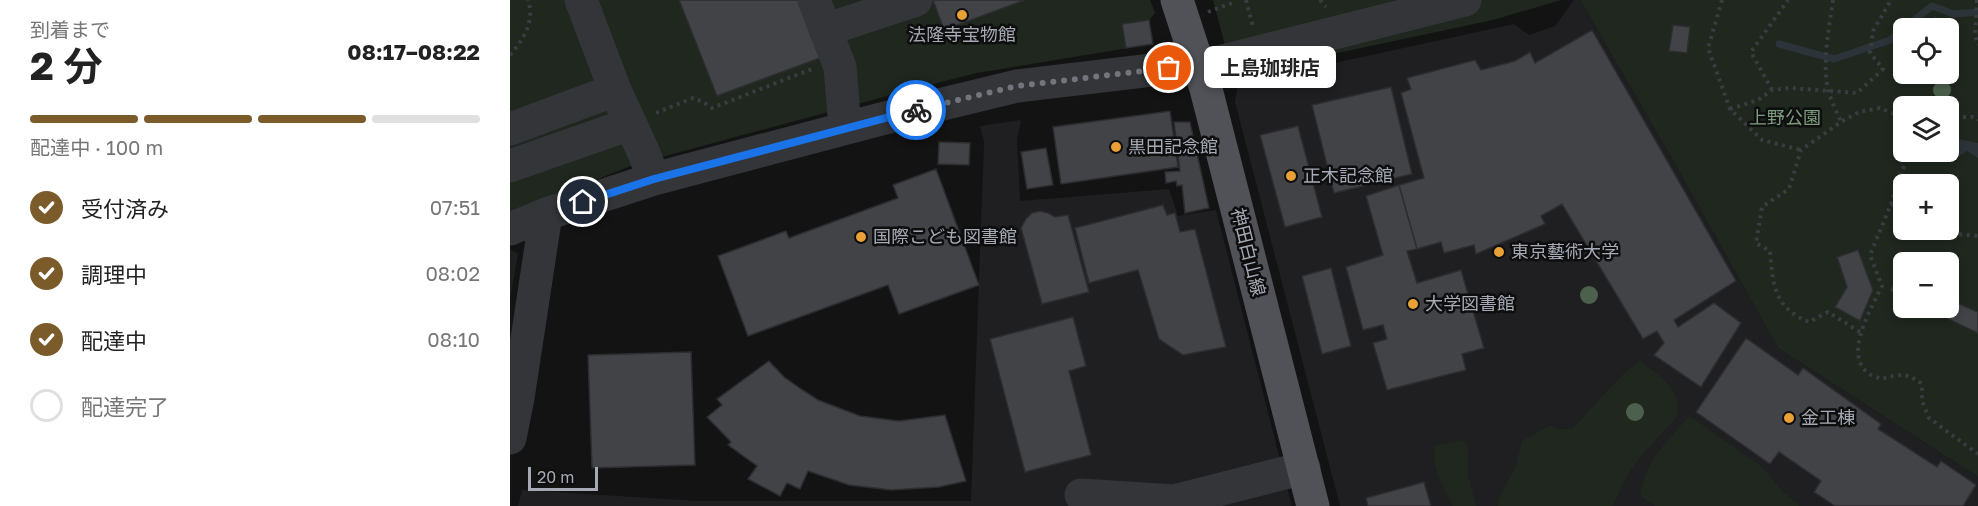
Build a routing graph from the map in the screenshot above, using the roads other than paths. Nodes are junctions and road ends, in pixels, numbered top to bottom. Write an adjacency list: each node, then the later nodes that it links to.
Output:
1 (581, 0): 8 (street)
2 (814, 0): 6 (street)
3 (916, 0): 6 (street)
4 (1465, 0): 7 (street)
5 (1191, 6): 7 (main road, 神田白山線)
6 (831, 45): 10 (street)
7 (1199, 65): 10 (street); 17 (main road, 神田白山線)
8 (615, 90): 9 (street); 11 (street)
9 (630, 124): 12 (street); 13 (street)
10 (845, 128): 13 (street)
11 (510, 129)
12 (510, 166)
13 (654, 179): 14 (street)
14 (546, 214): 15 (street); 16 (street)
15 (510, 229)
16 (510, 438)
17 (1304, 468): 18 (street); 19 (main road, 神田白山線)
18 (1081, 495)
19 (1313, 506)

